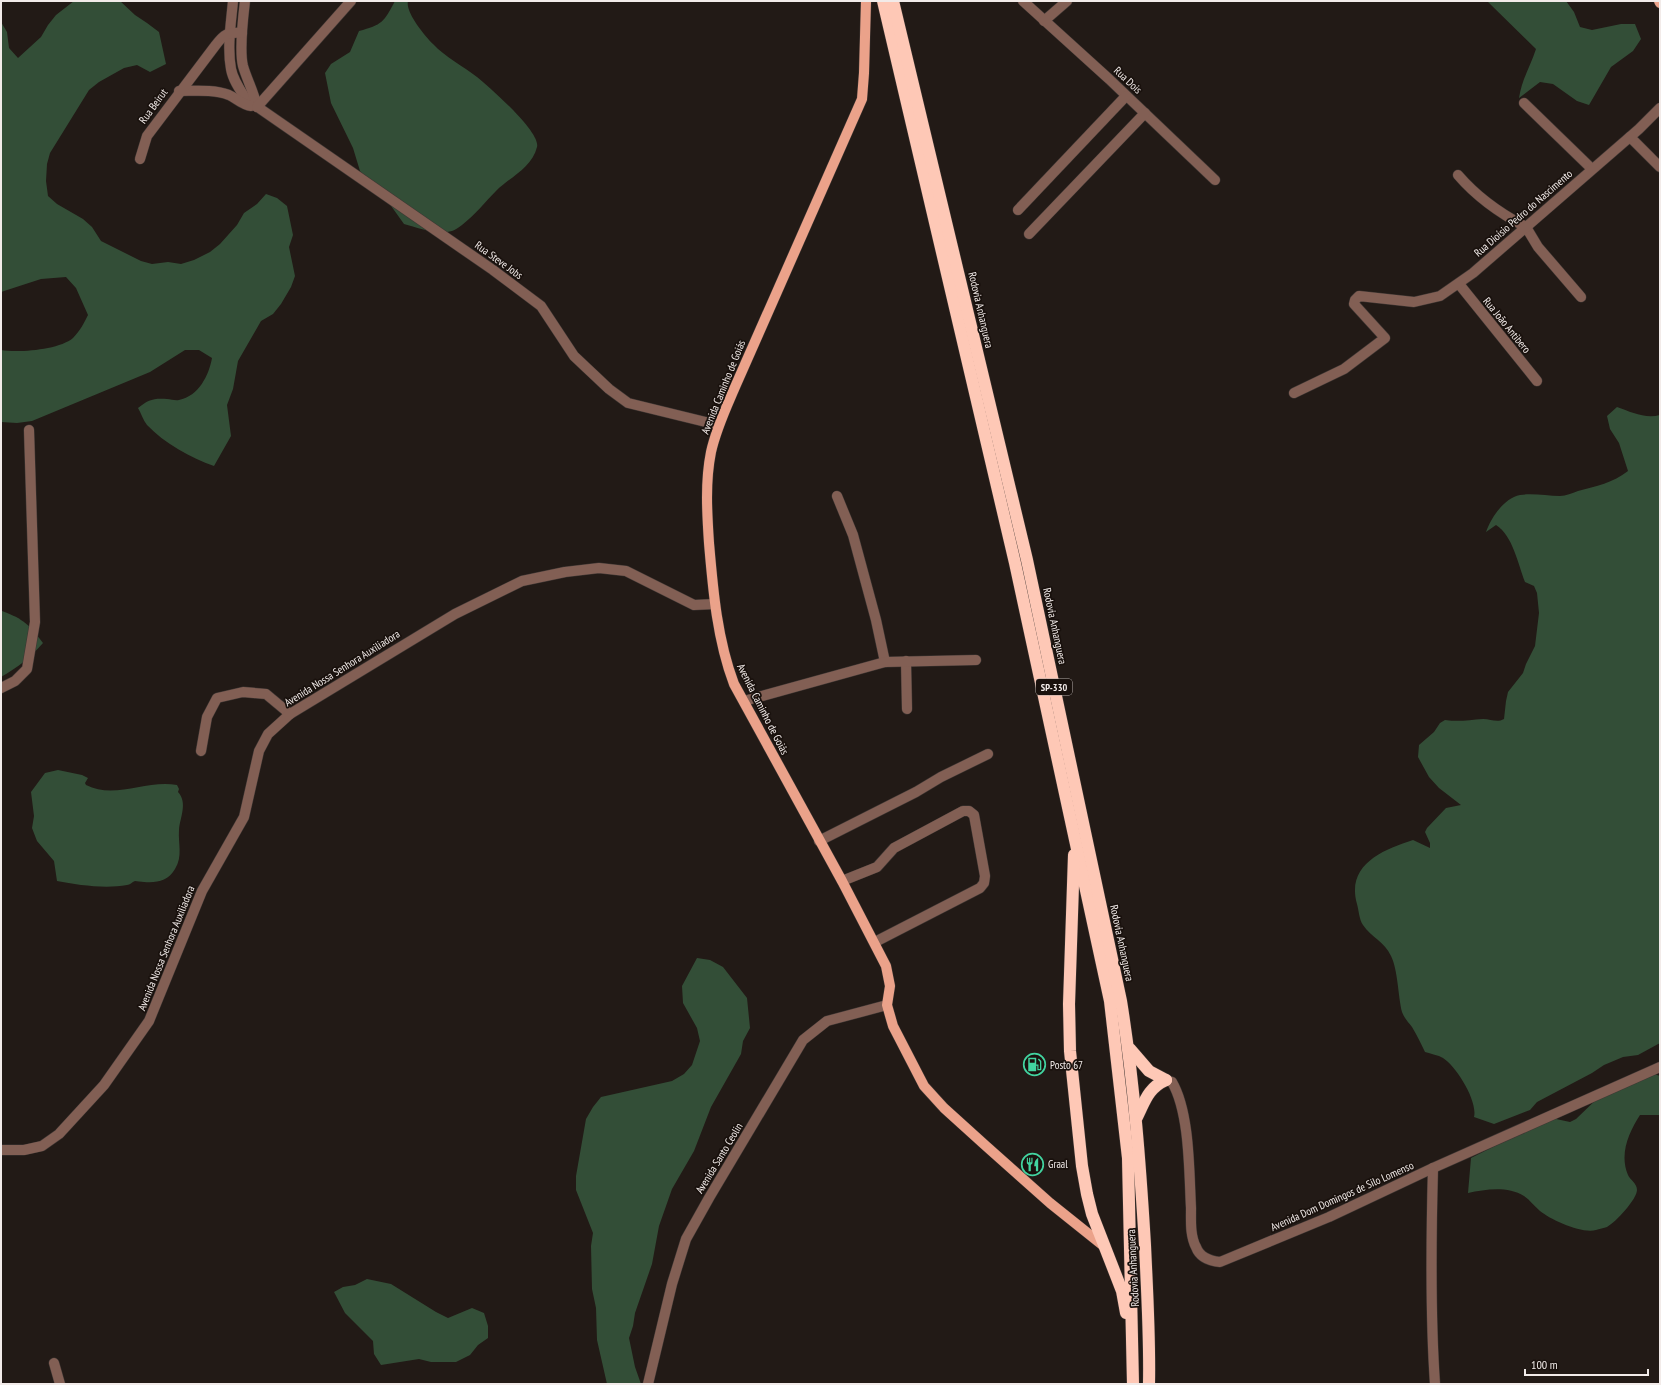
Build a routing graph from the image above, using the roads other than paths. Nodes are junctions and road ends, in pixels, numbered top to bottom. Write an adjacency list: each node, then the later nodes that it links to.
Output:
1 (233, 1): 10 (street)
2 (244, 1): 11 (street)
3 (351, 1): 15 (street)
4 (866, 1): 31 (main road, Avenida Caminho de Goiás)
5 (883, 1): 44 (highway, Rodovia Anhanguera / SP-330)
6 (893, 1): 49 (highway, Rodovia Anhanguera / SP-330)
7 (1023, 1): 9 (street, Rua Dois)
8 (1067, 1): 9 (street)
9 (1044, 22): 13 (street, Rua Dois)
10 (230, 32): 11 (street); 12 (street, Rua Beirut); 15 (street)
11 (242, 33): 15 (street)
12 (179, 91): 15 (street, Rua Beirut); 19 (street, Rua Beirut)
13 (1126, 96): 17 (street, Rua Dois); 24 (street)
14 (1524, 103): 21 (street)
15 (257, 107): 31 (street, Rua Steve Jobs)
16 (1660, 108): 18 (street, Rua Dioísio Pedro do Nascimento)
17 (1145, 113): 23 (street, Rua Dois); 26 (street)
18 (1630, 137): 20 (street); 21 (street, Rua Dioísio Pedro do Nascimento)
19 (140, 159)
20 (1660, 167)
21 (1592, 169): 25 (street, Rua Dioísio Pedro do Nascimento)
22 (1458, 175): 25 (street)
23 (1215, 180)
24 (1018, 210)
25 (1526, 227): 27 (street, Rua Dioísio Pedro do Nascimento); 28 (street)
26 (1029, 234)
27 (1459, 284): 29 (street, Rua João Antibero); 30 (street, Rua Dioísio Pedro do Nascimento)
28 (1581, 297)
29 (1538, 381)
30 (1294, 394)
31 (718, 425): 34 (main road, Avenida Caminho de Goiás)
32 (29, 430): 38 (street)
33 (837, 496): 37 (street)
34 (715, 604): 39 (main road, Avenida Caminho de Goiás); 41 (street, Avenida Nossa Senhora Auxiliadora)
35 (976, 660): 36 (street)
36 (906, 661): 37 (street); 40 (street)
37 (885, 662): 39 (street)
38 (1, 688)
39 (744, 701): 45 (main road, Avenida Caminho de Goiás)
40 (907, 709)
41 (290, 714): 42 (street); 53 (street, Avenida Nossa Senhora Auxiliadora)
42 (201, 750)
43 (988, 754): 45 (street)
44 (1075, 838): 55 (highway); 56 (highway, Rodovia Anhanguera / SP-330)
45 (819, 841): 46 (main road, Avenida Caminho de Goiás)
46 (842, 881): 47 (main road, Avenida Caminho de Goiás); 47 (street)
47 (874, 942): 48 (main road, Avenida Caminho de Goiás)
48 (887, 1005): 55 (main road, Avenida Caminho de Goiás); 59 (street, Avenida Santo Ceolin)
49 (1129, 1048): 51 (highway); 52 (highway, Rodovia Anhanguera / SP-330)
50 (1660, 1067): 54 (street, Avenida Dom Domingos de Silo Lomenso)
51 (1166, 1080): 52 (highway); 54 (street, Avenida Dom Domingos de Silo Lomenso)
52 (1137, 1119): 61 (highway, Rodovia Anhanguera / SP-330)
53 (1, 1150)
54 (1433, 1168): 62 (street)
55 (1105, 1247): 56 (highway)
56 (1133, 1342): 60 (highway, Rodovia Anhanguera / SP-330)
57 (54, 1363): 58 (street)
58 (60, 1384)
59 (648, 1384)
60 (1133, 1384)
61 (1149, 1384)
62 (1435, 1384)

